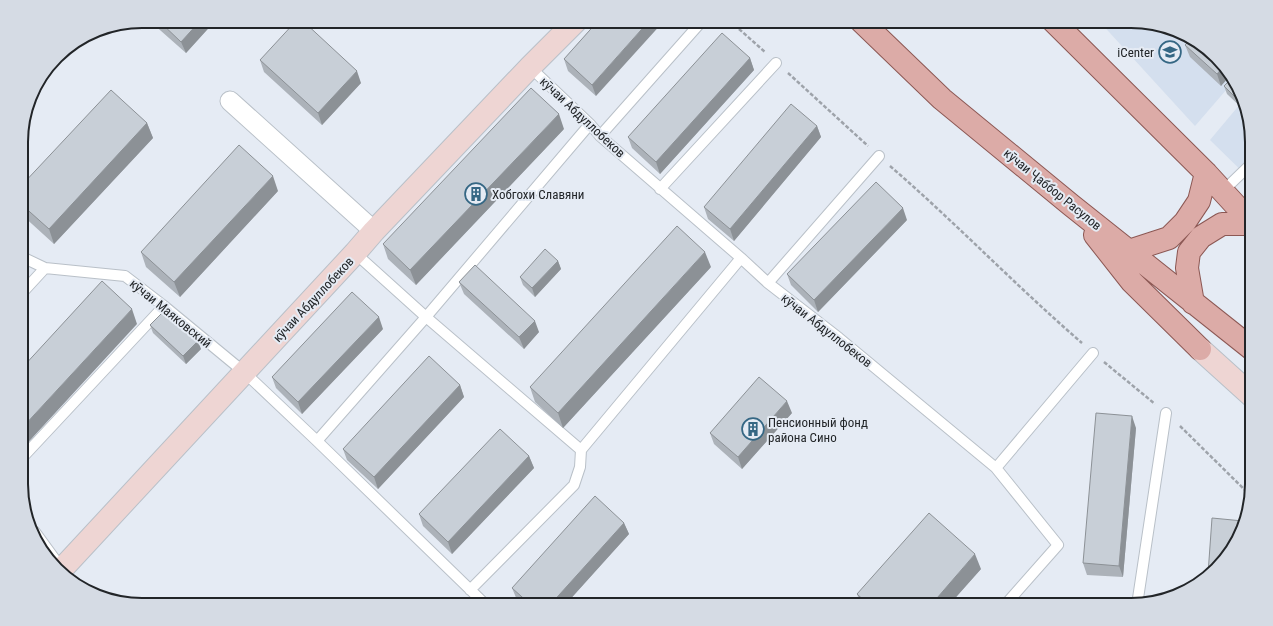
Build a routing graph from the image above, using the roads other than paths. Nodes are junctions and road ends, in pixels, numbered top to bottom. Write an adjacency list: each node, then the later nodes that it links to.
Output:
1 (569, 28): 6 (street, кӯчаи Абдуллобеков)
2 (696, 28): 9 (lane)
3 (868, 28): 16 (main road, кӯчаи Ҷаббор Расулов)
4 (1060, 28): 12 (main road)
5 (776, 63): 13 (lane)
6 (530, 67): 8 (lane, кӯчаи Абдуллобеков); 19 (street, кӯчаи Абдуллобеков)
7 (230, 101): 19 (street)
8 (590, 124): 9 (lane, кӯчаи Абдуллобеков); 29 (lane)
9 (600, 136): 13 (lane, кӯчаи Абдуллобеков)
10 (879, 156): 25 (lane)
11 (1245, 170): 14 (lane)
12 (1206, 173): 14 (main road); 20 (main road)
13 (660, 189): 22 (lane, кӯчаи Абдуллобеков)
14 (1223, 191): 15 (main road); 17 (main road)
15 (1245, 201)
16 (1071, 205): 20 (main road, кӯчаи Ҷаббор Расулов); 31 (main road)
17 (1245, 216)
18 (1245, 223): 27 (main road)
19 (374, 231): 21 (street, кӯчаи Абдуллобеков)
20 (1129, 251): 27 (main road, кӯчаи Ҷаббор Расулов)
21 (355, 253): 29 (lane); 33 (street, кӯчаи Абдуллобеков)
22 (741, 258): 25 (lane, кӯчаи Абдуллобеков); 37 (lane)
23 (28, 260): 24 (lane, кӯчаи Маяковский)
24 (45, 268): 26 (lane); 28 (lane, кӯчаи Маяковский)
25 (768, 283): 39 (lane, кӯчаи Абдуллобеков)
26 (28, 286)
27 (1193, 303): 30 (main road, кӯчаи Ҷаббор Расулов)
28 (164, 306): 33 (lane, кӯчаи Маяковский); 38 (lane)
29 (426, 318): 36 (lane); 37 (lane)
30 (1245, 344)
31 (1200, 349): 34 (street)
32 (1093, 353): 39 (lane)
33 (244, 372): 36 (lane); 40 (street, кӯчаи Абдуллобеков)
34 (1245, 390)
35 (1166, 413): 44 (lane)
36 (317, 441): 41 (lane)
37 (581, 450): 41 (lane)
38 (28, 452)
39 (996, 468): 43 (lane, кӯчаи Абдуллобеков)
40 (63, 567)
41 (470, 590): 42 (lane)
42 (479, 598)
43 (1011, 598)
44 (1138, 598)

